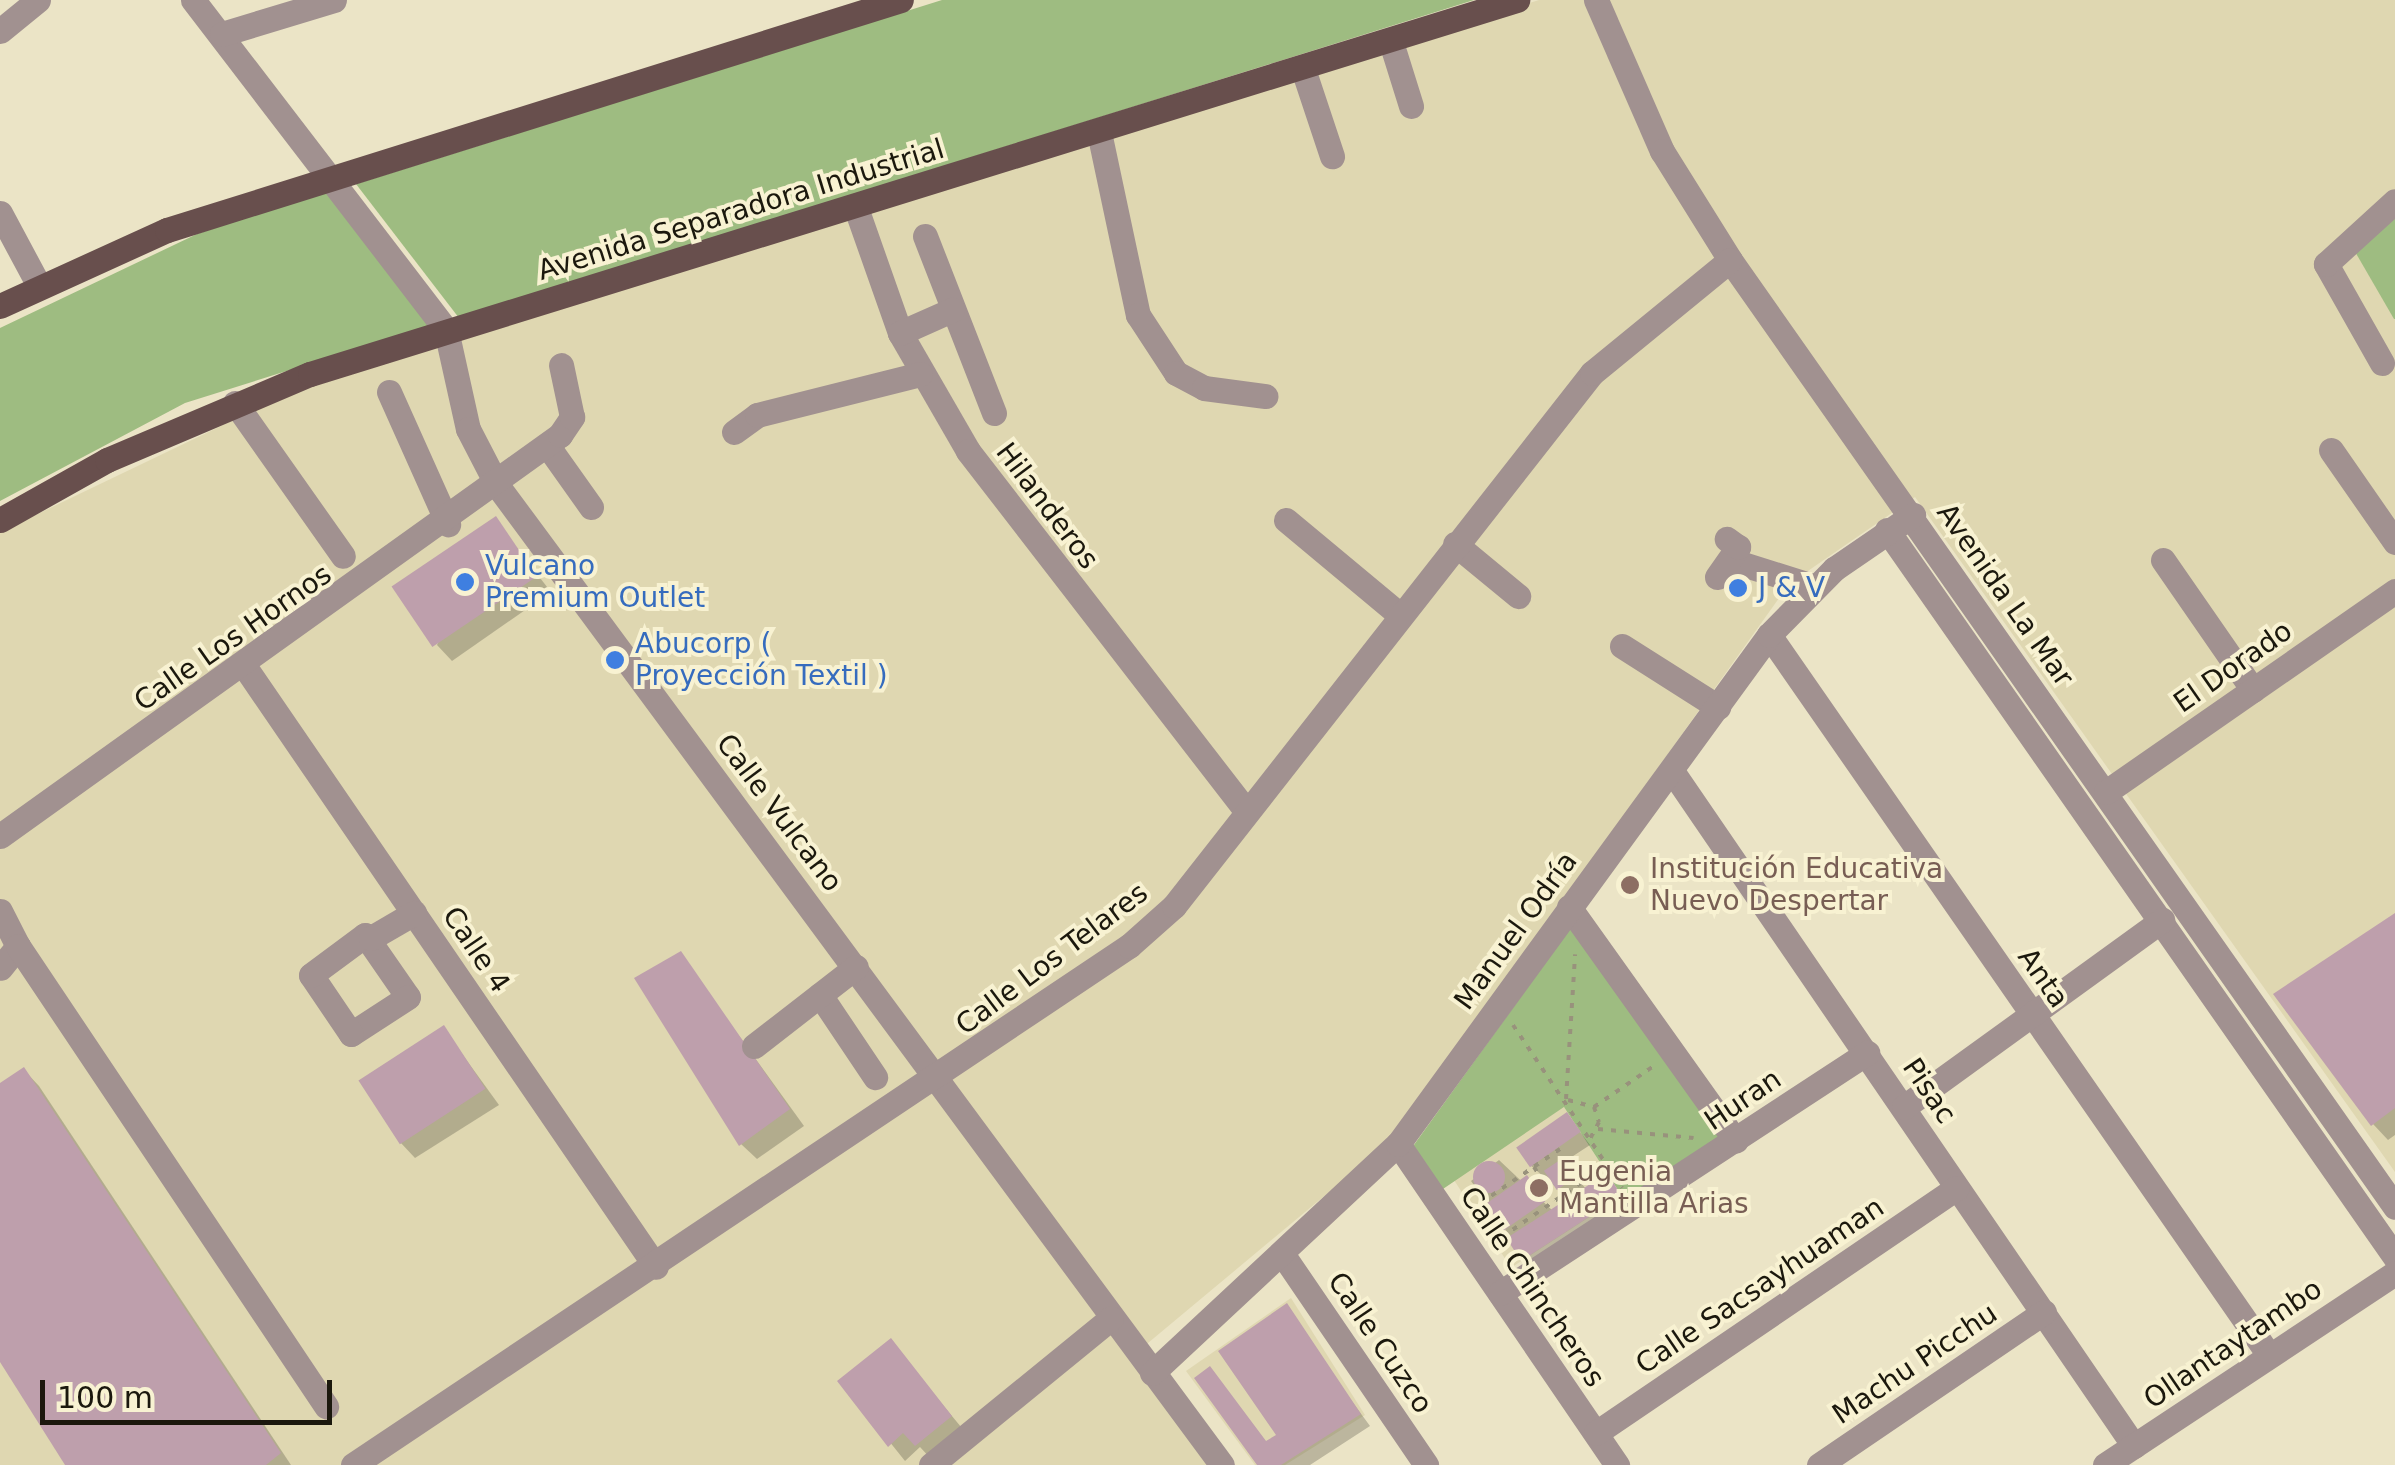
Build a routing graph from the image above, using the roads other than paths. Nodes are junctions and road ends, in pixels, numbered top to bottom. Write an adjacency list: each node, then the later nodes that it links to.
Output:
1 (38, 0): 7 (street)
2 (193, 0): 8 (street, Calle Vulcano)
3 (334, 0): 8 (street)
4 (901, 0): 14 (main road)
5 (1517, 0): 9 (main road, Avenida Separadora Industrial)
6 (1596, 0): 19 (street, Avenida La Mar)
7 (0, 31)
8 (222, 34): 14 (street, Calle Vulcano)
9 (1391, 42): 10 (main road, Avenida Separadora Industrial); 11 (street)
10 (1303, 69): 12 (main road, Avenida Separadora Industrial); 13 (street)
11 (1411, 106)
12 (1099, 132): 16 (main road, Avenida Separadora Industrial); 29 (street)
13 (1332, 156)
14 (331, 176): 20 (main road); 23 (street, Calle Vulcano)
15 (2395, 201): 25 (street)
16 (856, 208): 23 (main road, Avenida Separadora Industrial); 24 (street, Hilanderos)
17 (0, 213): 20 (street)
18 (925, 236): 22 (street)
19 (1730, 260): 38 (street, Avenida La Mar); 44 (street, Calle Los Telares)
20 (38, 284): 21 (main road)
21 (0, 306)
22 (952, 310): 24 (street); 31 (street)
23 (446, 330): 30 (main road, Avenida Separadora Industrial); 35 (street, Calle Vulcano)
24 (900, 333): 27 (street, Hilanderos)
25 (2382, 362)
26 (561, 364): 33 (street)
27 (920, 374): 32 (street); 59 (street, Hilanderos)
28 (388, 392): 41 (street)
29 (1265, 396)
30 (235, 403): 39 (main road, Avenida Separadora Industrial); 45 (street)
31 (994, 414)
32 (734, 432)
33 (547, 446): 35 (street, Calle Los Hornos); 36 (street)
34 (2331, 450): 37 (street)
35 (497, 485): 41 (street, Calle Los Hornos); 67 (street, Calle Vulcano)
36 (591, 508)
37 (2386, 508): 43 (street)
38 (1913, 515): 42 (street, Manuel Odría); 58 (street, Avenida La Mar)
39 (0, 520)
40 (1286, 520): 51 (street)
41 (448, 524): 54 (street, Calle Los Hornos)
42 (1887, 530): 48 (street, Manuel Odría); 64 (street)
43 (2395, 542)
44 (1455, 544): 50 (street); 51 (street, Calle Los Telares)
45 (343, 556)
46 (1726, 559): 48 (street)
47 (2163, 560): 55 (street)
48 (1813, 586): 52 (street, Manuel Odría)
49 (2395, 590): 55 (street, El Dorado)
50 (1518, 596)
51 (1399, 614): 59 (street, Calle Los Telares)
52 (1769, 635): 56 (street, Manuel Odría); 70 (street, Anta)
53 (1622, 646): 56 (street)
54 (245, 667): 60 (street, Calle Los Hornos); 63 (street, Calle 4)
55 (2252, 690): 58 (street, El Dorado)
56 (1718, 706): 57 (street, Manuel Odría)
57 (1672, 771): 61 (street, Manuel Odría); 72 (street, Pisac)
58 (2106, 792): 79 (street, Avenida La Mar)
59 (1245, 810): 74 (street, Calle Los Telares)
60 (0, 836)
61 (1569, 908): 76 (street); 77 (street, Manuel Odría)
62 (0, 912): 66 (street)
63 (414, 913): 65 (street); 84 (street, Calle 4)
64 (2162, 920): 70 (street); 83 (street)
65 (371, 938)
66 (18, 946): 68 (street); 91 (street)
67 (856, 967): 69 (street); 74 (street, Calle Vulcano)
68 (0, 968)
69 (820, 995): 71 (street); 73 (street)
70 (2032, 1015): 75 (street); 89 (street, Anta)
71 (754, 1046)
72 (1868, 1053): 75 (street, Pisac); 76 (street, Huran)
73 (875, 1078)
74 (939, 1079): 84 (street, Calle Los Telares); 88 (street, Calle Vulcano)
75 (1904, 1107): 80 (street, Pisac)
76 (1725, 1141): 86 (street, Huran)
77 (1398, 1144): 82 (street, Manuel Odría); 86 (street, Calle Chincheros)
78 (2395, 1161): 79 (street)
79 (2373, 1176): 81 (street, Avenida La Mar)
80 (1957, 1188): 87 (street, Pisac); 92 (street, Calle Sacsayhuaman)
81 (2395, 1208)
82 (1283, 1255): 90 (street, Manuel Odría); 97 (street, Calle Cuzco)
83 (2395, 1257)
84 (656, 1267): 94 (street, Calle Los Telares)
85 (2395, 1273): 89 (street, Ollantaytambo)
86 (1500, 1293): 92 (street, Calle Chincheros)
87 (2044, 1312): 93 (street, Pisac); 99 (street, Machu Picchu)
88 (1111, 1318): 90 (street, Calle Vulcano); 95 (street)
89 (2269, 1355): 93 (street, Ollantaytambo)
90 (1152, 1373): 96 (street, Calle Vulcano)
91 (326, 1406)
92 (1596, 1434): 98 (street, Calle Chincheros)
93 (2134, 1446): 100 (street, Ollantaytambo)
94 (353, 1465)
95 (931, 1465)
96 (1222, 1465)
97 (1426, 1465)
98 (1617, 1465)
99 (1818, 1465)
100 (2105, 1465)

